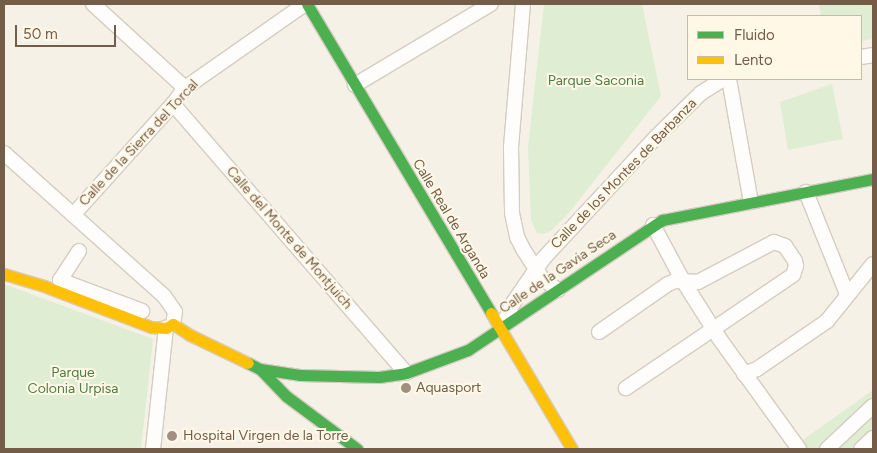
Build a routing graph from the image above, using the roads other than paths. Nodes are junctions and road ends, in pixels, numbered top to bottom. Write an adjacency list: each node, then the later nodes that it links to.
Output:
1 (92, 4): 8 (street)
2 (306, 4): 7 (street, Calle Real de Arganda); 8 (street, Calle de la Sierra del Torcal)
3 (491, 4): 7 (street)
4 (524, 4): 18 (street)
5 (721, 80): 18 (street, Calle de los Montes de Barbanza)
6 (729, 80): 13 (street)
7 (354, 85): 25 (street, Calle Real de Arganda)
8 (185, 88): 9 (street, Calle de la Sierra del Torcal)
9 (173, 104): 14 (street, Calle de la Sierra del Torcal); 29 (street, Calle del Monte de Montjuich)
10 (4, 153): 14 (street)
11 (873, 179): 12 (street, Calle de la Gavia Seca)
12 (806, 192): 13 (street, Calle de la Gavia Seca); 22 (street)
13 (751, 202): 15 (street, Calle de la Gavia Seca)
14 (73, 215): 24 (street)
15 (653, 225): 20 (street); 21 (street, Calle de la Gavia Seca)
16 (79, 251): 23 (street)
17 (873, 264): 22 (street)
18 (536, 269): 21 (street); 25 (street, Calle de los Montes de Barbanza)
19 (4, 274): 24 (street)
20 (683, 281): 26 (street); 26 (street); 27 (street)
21 (558, 290): 25 (street, Calle de la Gavia Seca)
22 (847, 294): 30 (street)
23 (142, 311)
24 (169, 326): 28 (street); 34 (street)
25 (501, 328): 29 (street, Calle de la Gavia Seca); 36 (street, Calle Real de Arganda)
26 (714, 330): 30 (street); 31 (street)
27 (599, 332)
28 (260, 369): 29 (street, Calle de la Gavia Seca); 35 (street)
29 (406, 373)
30 (744, 374): 37 (street)
31 (626, 388)
32 (873, 406): 38 (street)
33 (873, 438): 39 (street)
34 (153, 449)
35 (357, 449)
36 (572, 449)
37 (799, 449)
38 (827, 449)
39 (861, 449)

